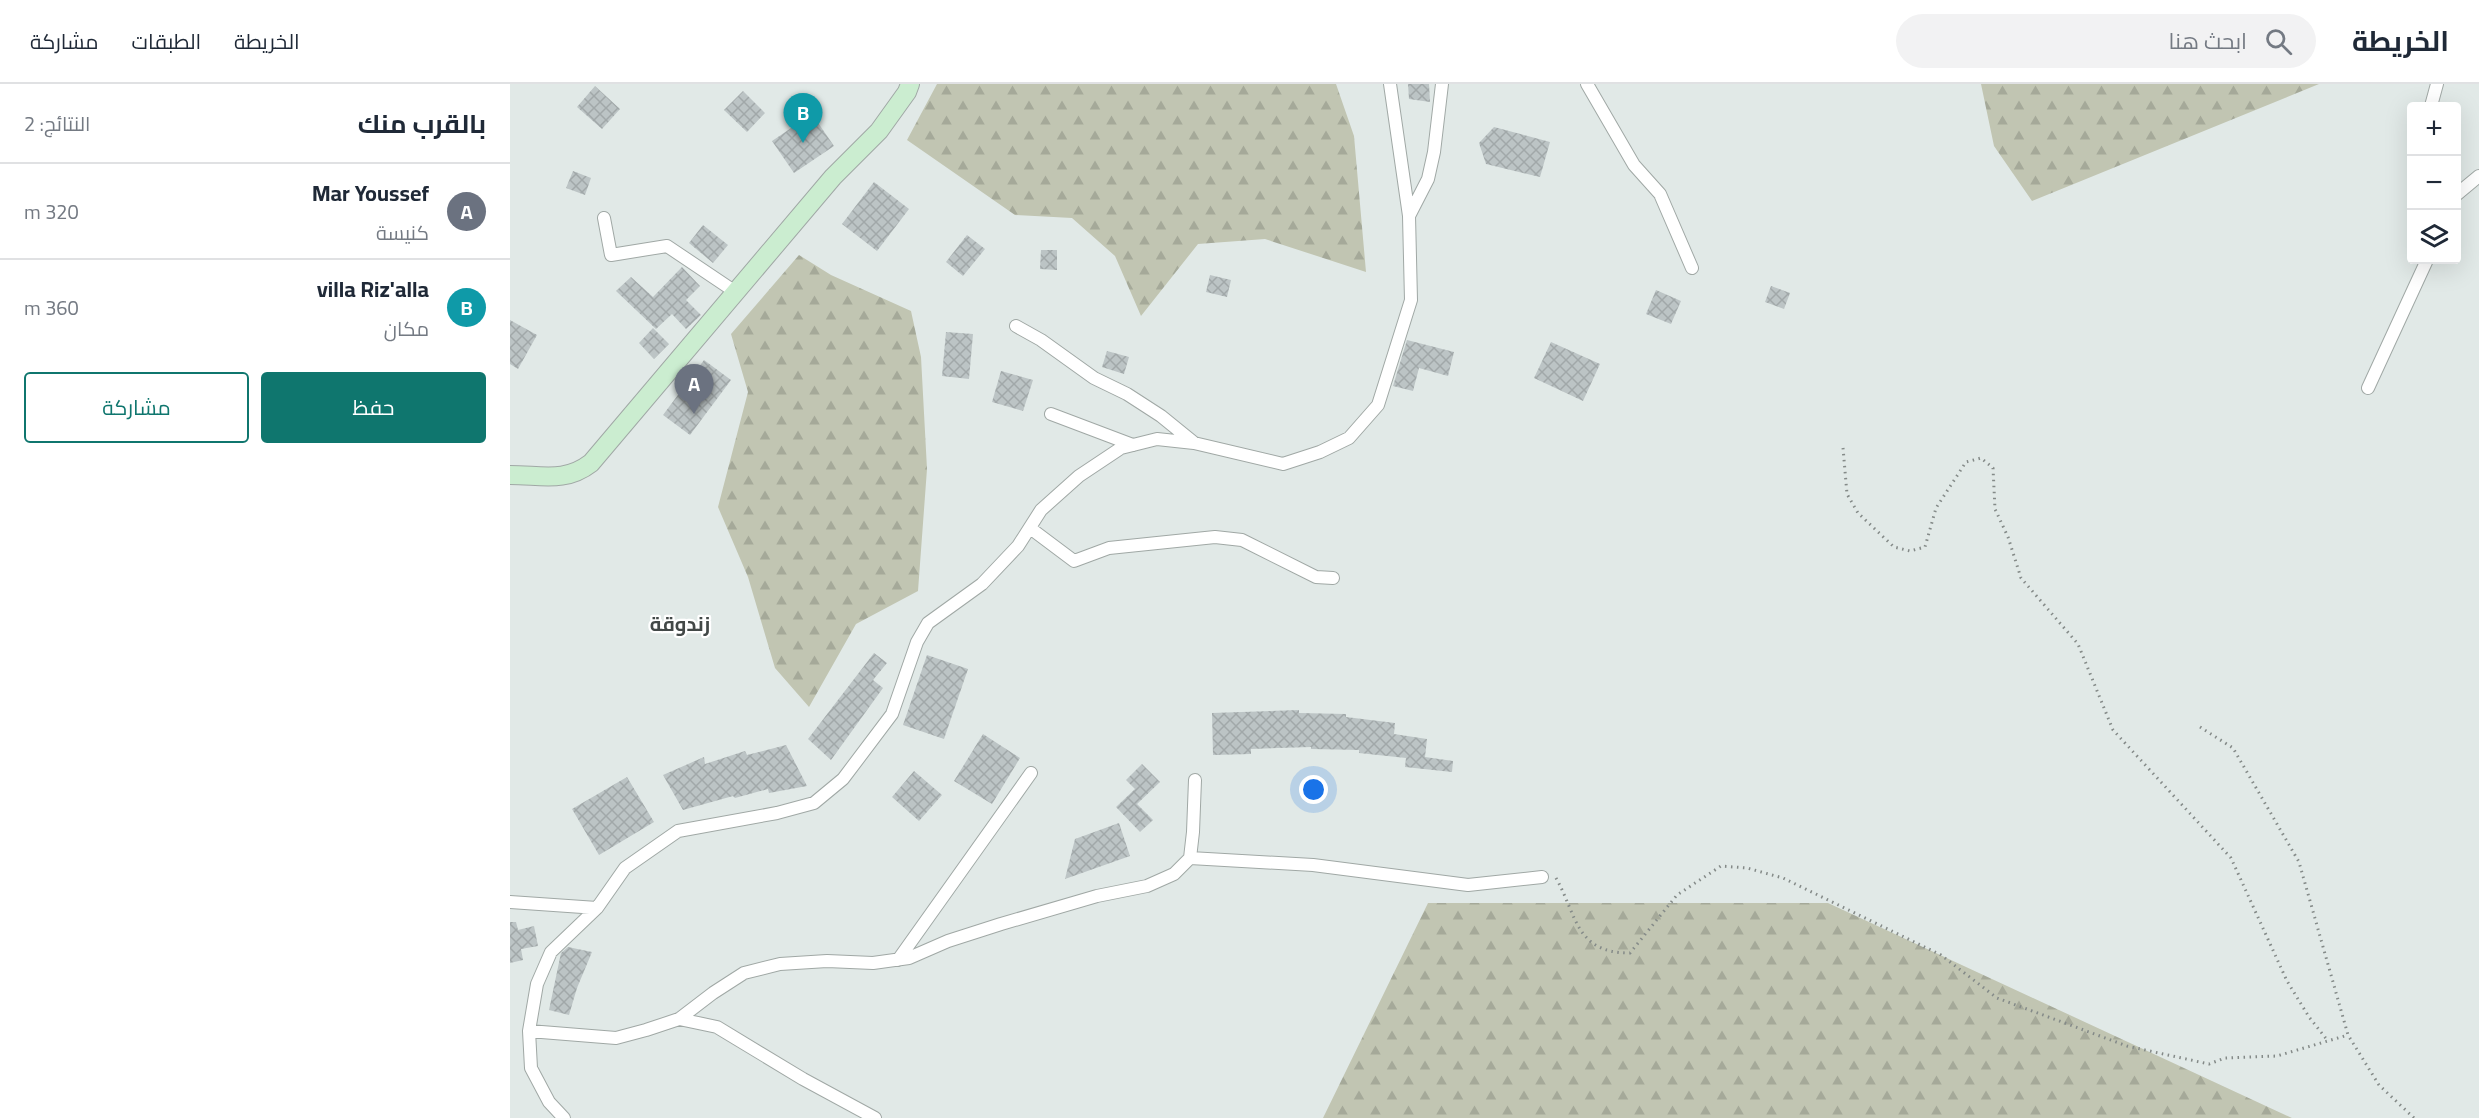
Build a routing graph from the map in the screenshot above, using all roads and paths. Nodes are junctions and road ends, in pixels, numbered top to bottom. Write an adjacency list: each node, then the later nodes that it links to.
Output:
1 (910, 84): 13 (street)
2 (1390, 84): 9 (street)
3 (1442, 84): 9 (street)
4 (1587, 84): 12 (street)
5 (2437, 84): 6 (street)
6 (2432, 102)
7 (2479, 176): 8 (street)
8 (2461, 192)
9 (1409, 216): 17 (street)
10 (604, 218): 13 (street)
11 (2425, 264): 15 (street)
12 (1692, 268)
13 (737, 293): 20 (street)
14 (1016, 327): 17 (street)
15 (2368, 388)
16 (1051, 414): 18 (street)
17 (1194, 443): 18 (street)
18 (1133, 445): 21 (street)
19 (1843, 448): 34 (path)
20 (510, 475)
21 (1030, 528): 22 (street); 29 (street)
22 (1333, 578)
23 (2200, 727): 33 (path)
24 (1031, 773): 30 (street)
25 (1195, 780): 26 (street)
26 (1190, 858): 27 (street); 30 (street)
27 (1542, 877): 34 (path)
28 (510, 902): 29 (street)
29 (597, 908): 32 (street)
30 (898, 960): 31 (street)
31 (678, 1019): 32 (street); 36 (street)
32 (530, 1031): 35 (street)
33 (2348, 1035): 34 (path); 37 (path)
34 (2328, 1041)
35 (564, 1118)
36 (875, 1118)
37 (2414, 1118)

